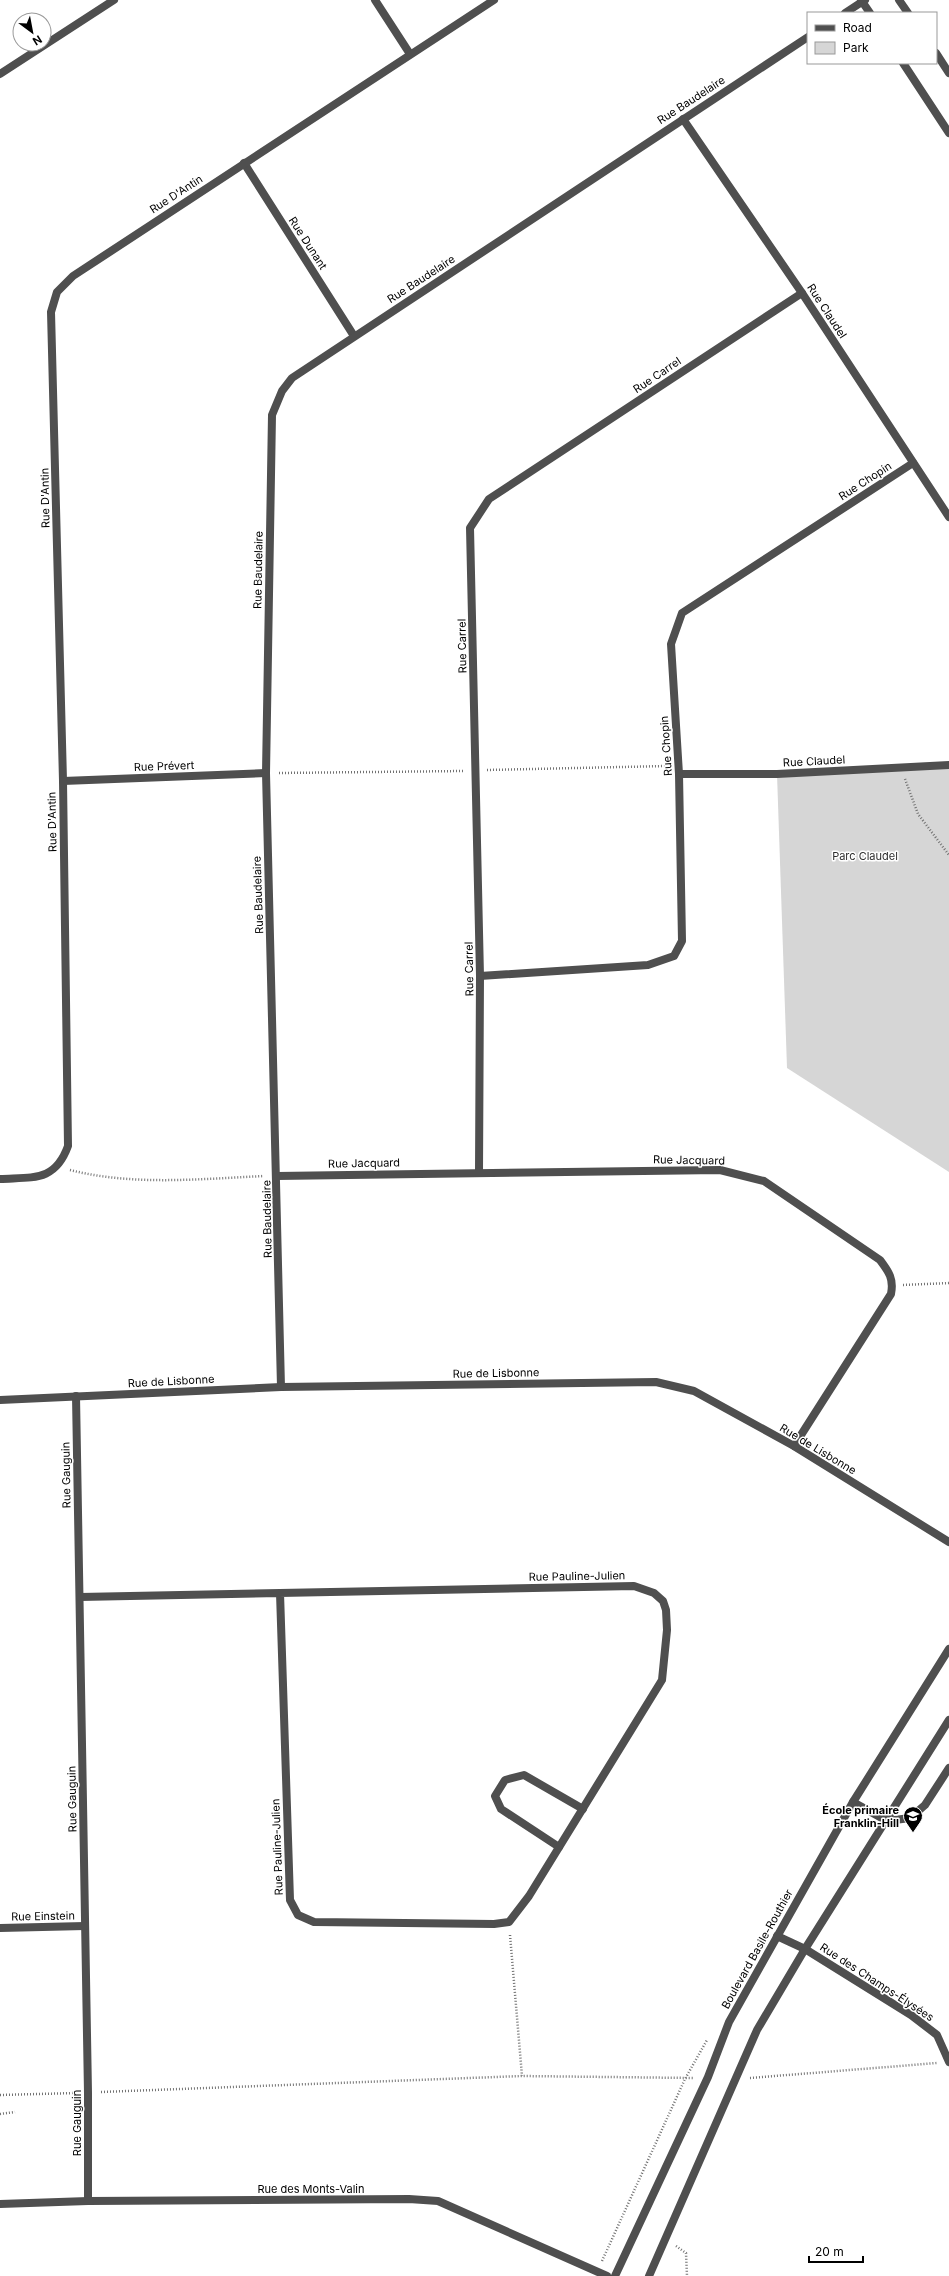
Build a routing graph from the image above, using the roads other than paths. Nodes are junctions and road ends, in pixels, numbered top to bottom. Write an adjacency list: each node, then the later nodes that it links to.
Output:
1 (114, 0): 14 (street)
2 (375, 0): 10 (street)
3 (494, 0): 10 (street, Rue D'Antin)
4 (900, 0): 8 (street)
5 (862, 1): 6 (street); 7 (street)
6 (846, 12)
7 (869, 12)
8 (907, 12)
9 (807, 38): 15 (street, Rue Baudelaire)
10 (410, 54): 17 (street, Rue D'Antin)
11 (937, 55): 13 (street)
12 (904, 64): 16 (street)
13 (949, 73)
14 (0, 74)
15 (683, 119): 18 (street, Rue Claudel); 19 (street, Rue Baudelaire)
16 (949, 133)
17 (244, 163): 19 (street, Rue Dunant); 25 (street, Rue D'Antin)
18 (802, 293): 20 (street, Rue Claudel); 26 (street, Rue Carrel)
19 (354, 336): 23 (street, Rue Baudelaire)
20 (913, 463): 21 (street, Rue Claudel); 24 (street, Rue Chopin)
21 (949, 517)
22 (949, 765): 24 (street, Rue Claudel)
23 (266, 773): 25 (street, Rue Prévert); 28 (street, Rue Baudelaire)
24 (679, 774): 26 (street, Rue Chopin)
25 (63, 781): 29 (street, Rue D'Antin)
26 (480, 976): 27 (street, Rue Carrel)
27 (479, 1172): 28 (street, Rue Jacquard); 33 (street, Rue Jacquard)
28 (277, 1176): 30 (street, Rue Baudelaire)
29 (0, 1179)
30 (281, 1387): 31 (street, Rue de Lisbonne); 33 (street, Rue de Lisbonne)
31 (76, 1396): 32 (street, Rue de Lisbonne); 36 (street, Rue Gauguin)
32 (0, 1400)
33 (794, 1446): 34 (street, Rue de Lisbonne)
34 (949, 1542)
35 (280, 1593): 36 (street, Rue Pauline-Julien); 41 (street, Rue Pauline-Julien); 43 (street, Rue Pauline-Julien)
36 (80, 1596): 44 (street, Rue Gauguin)
37 (949, 1649): 40 (street, Boulevard Basile-Routhier)
38 (949, 1720): 42 (street)
39 (949, 1768): 42 (street)
40 (852, 1802): 42 (street); 46 (street, Boulevard Basile-Routhier)
41 (582, 1809): 43 (street, Rue Pauline-Julien); 43 (street)
42 (887, 1821): 47 (street)
43 (559, 1847)
44 (85, 1926): 45 (street, Rue Einstein); 49 (street, Rue Gauguin)
45 (0, 1928)
46 (777, 1936): 47 (street, Rue des Champs-Élysées); 52 (street, Boulevard Basile-Routhier)
47 (805, 1949): 48 (street, Rue des Champs-Élysées); 53 (street)
48 (949, 2062)
49 (88, 2201): 50 (street, Rue des Monts-Valin); 51 (street, Rue des Monts-Valin)
50 (0, 2204)
51 (607, 2276)
52 (615, 2276)
53 (649, 2276)

